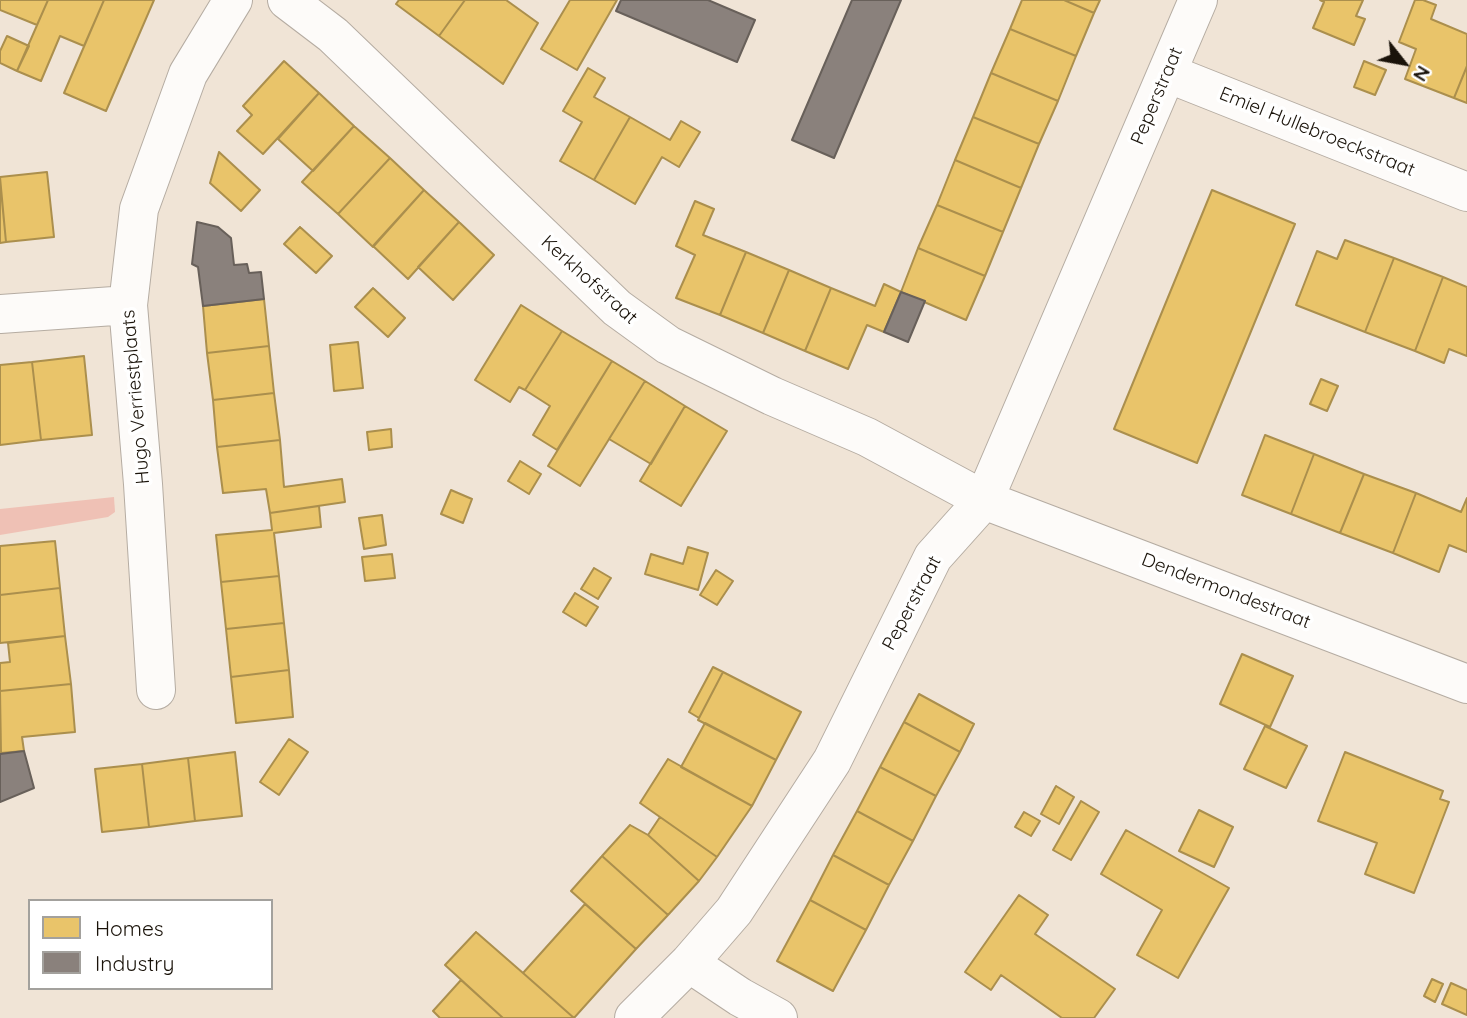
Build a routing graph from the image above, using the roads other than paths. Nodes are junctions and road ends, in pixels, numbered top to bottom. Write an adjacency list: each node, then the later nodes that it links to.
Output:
1 (233, 0): 6 (street, Hugo Verriestplaats)
2 (287, 0): 8 (street, Kerkhofstraat)
3 (1198, 0): 4 (street, Peperstraat)
4 (1167, 73): 5 (street, Emiel Hullebroeckstraat); 8 (street, Peperstraat)
5 (1467, 192)
6 (128, 305): 7 (street); 10 (street, Hugo Verriestplaats)
7 (0, 314)
8 (984, 500): 9 (street, Dendermondestraat); 11 (street, Peperstraat)
9 (1467, 684)
10 (156, 690)
11 (689, 964): 12 (street, Peperstraat); 13 (street)
12 (634, 1018)
13 (778, 1018)

